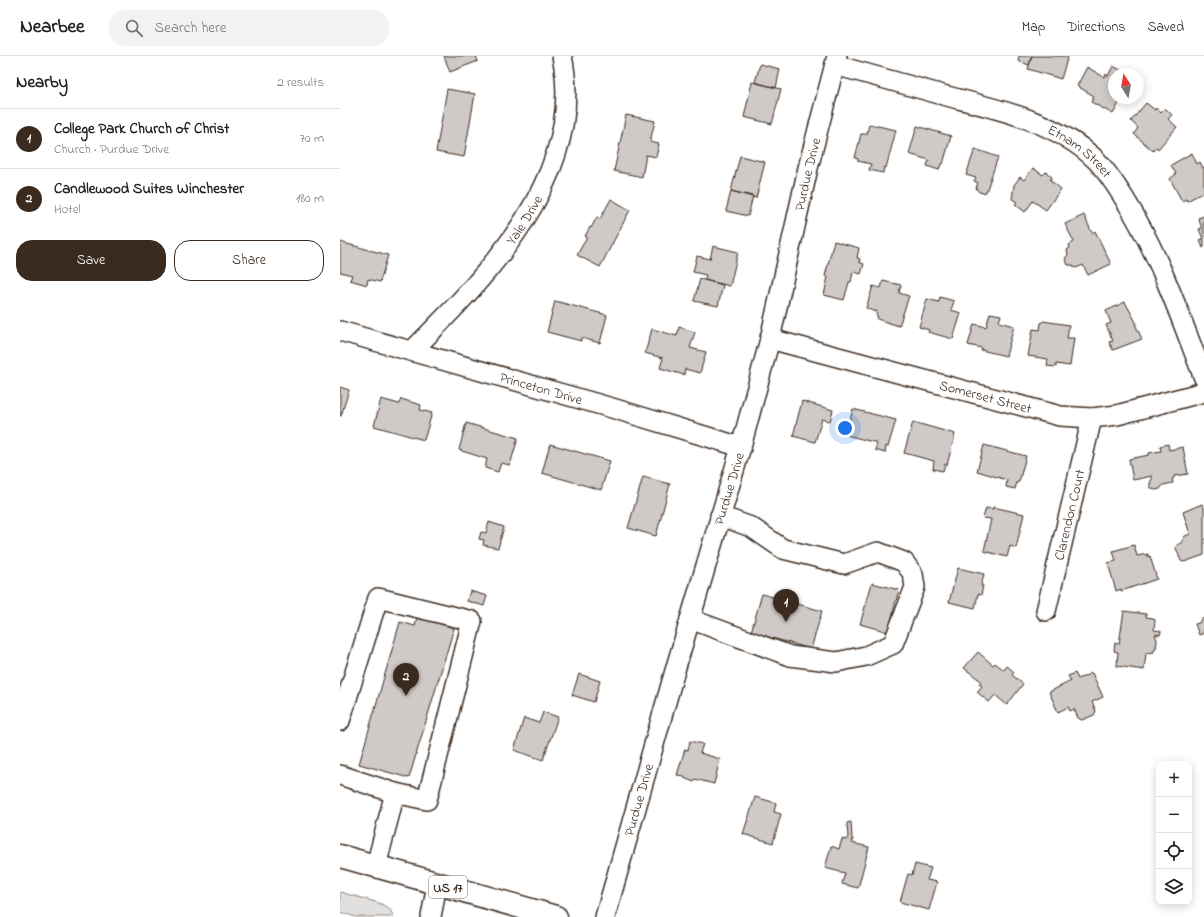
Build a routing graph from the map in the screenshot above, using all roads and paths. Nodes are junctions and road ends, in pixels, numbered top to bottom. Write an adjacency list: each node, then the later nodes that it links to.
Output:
1 (562, 56): 5 (street, Yale Drive)
2 (836, 61): 4 (street, Purdue Drive); 6 (street, Etnam Street)
3 (340, 330): 5 (street, Princeton Drive)
4 (770, 339): 8 (street, Somerset Street); 9 (street, Purdue Drive)
5 (412, 351): 9 (street, Princeton Drive)
6 (1204, 378)
7 (1204, 392): 8 (street, Somerset Street)
8 (1092, 418): 11 (street, Clarendon Court)
9 (741, 447): 10 (street, Purdue Drive)
10 (720, 516): 12 (street, Purdue Drive); 12 (street)
11 (1046, 611)
12 (690, 619): 21 (street, Purdue Drive)
13 (340, 721): 15 (street)
14 (340, 775): 15 (street)
15 (396, 793): 17 (street)
16 (340, 856): 17 (highway, US 17)
17 (376, 866): 18 (highway, US 17)
18 (437, 884): 19 (street); 20 (highway, US 17)
19 (431, 917)
20 (556, 917)
21 (605, 917)

